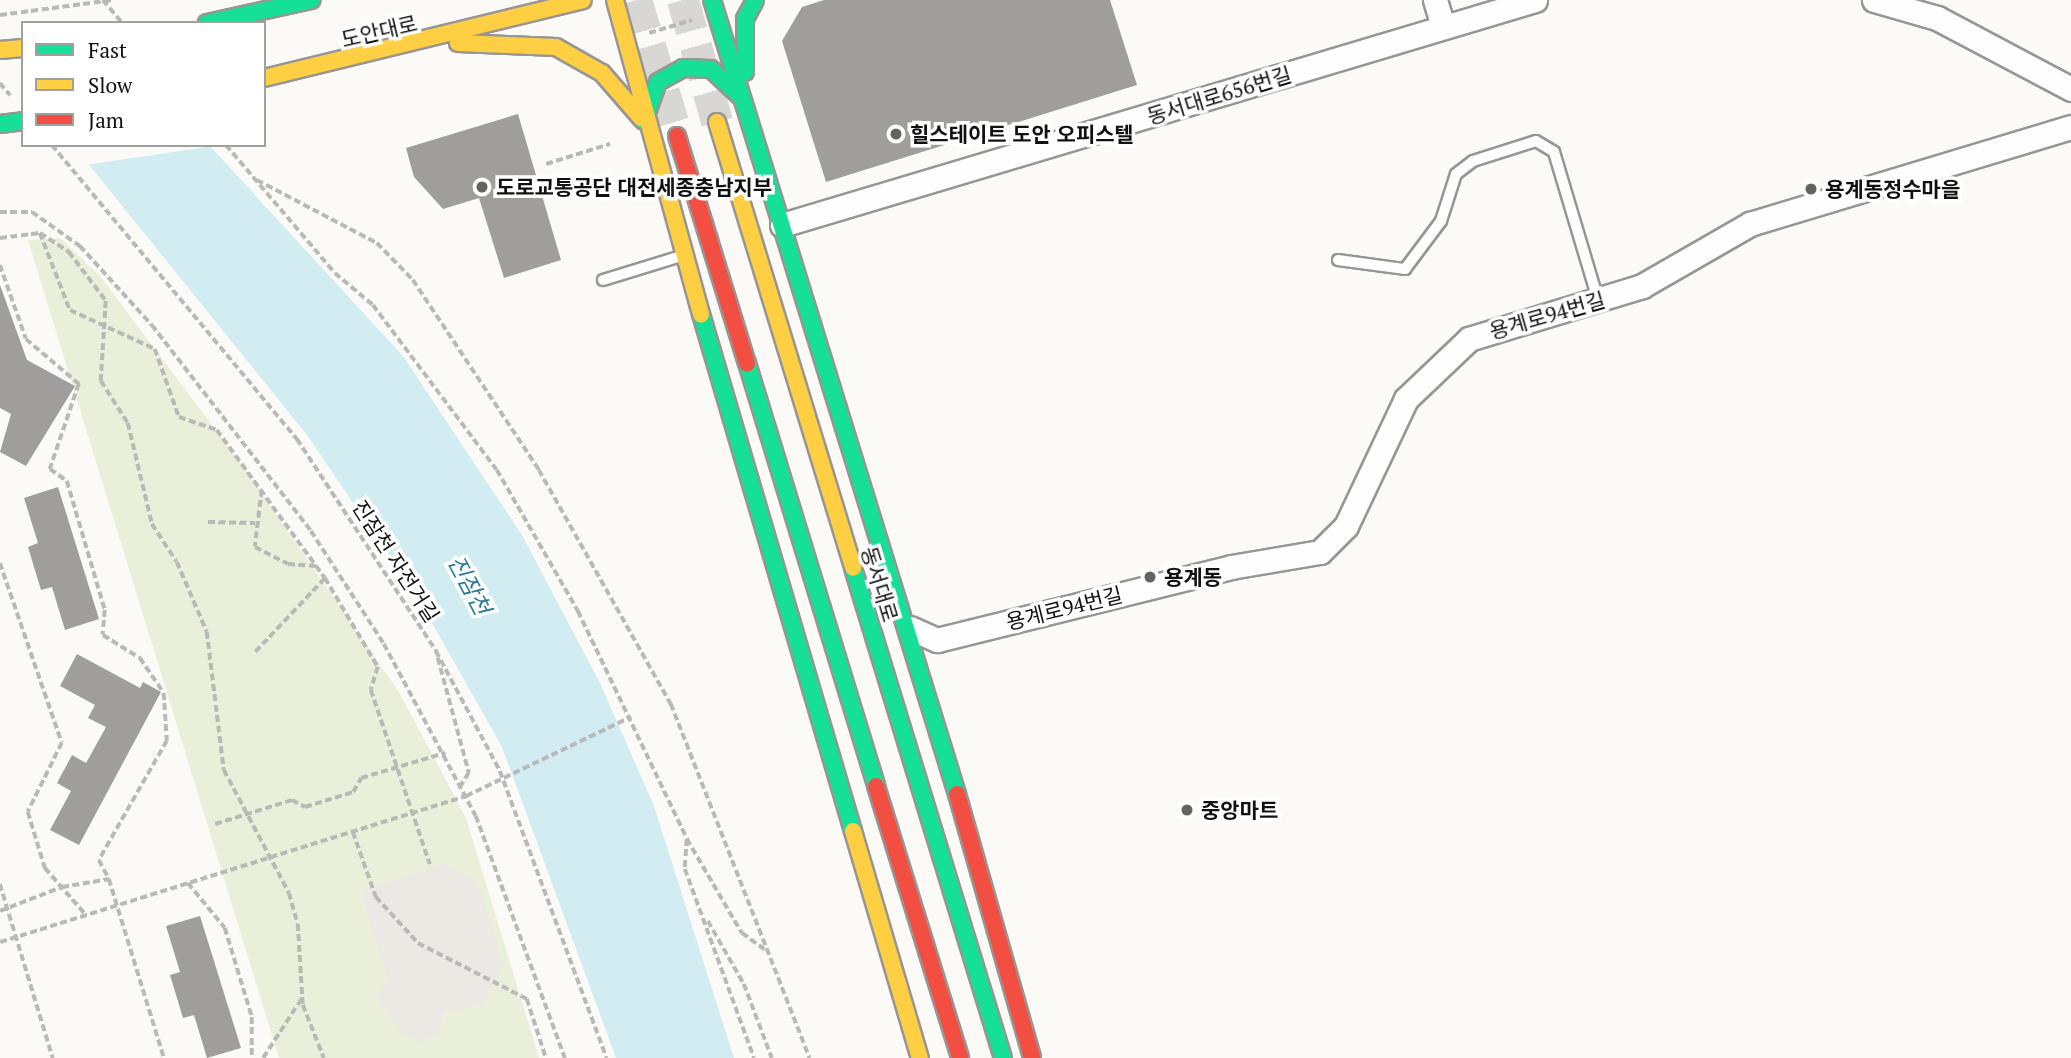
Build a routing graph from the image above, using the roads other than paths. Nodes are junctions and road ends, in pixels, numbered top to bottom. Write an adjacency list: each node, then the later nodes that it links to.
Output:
1 (311, 0): 9 (street)
2 (583, 0): 11 (street, 도안대로)
3 (615, 0): 18 (street)
4 (755, 0): 16 (street)
5 (1435, 0): 10 (street)
6 (1535, 0): 10 (street, 동서대로656번길)
7 (1874, 0): 15 (street)
8 (714, 6): 16 (street)
9 (216, 21)
10 (1443, 27): 23 (street, 동서대로656번길)
11 (421, 43): 14 (street, 도안대로); 18 (street)
12 (21, 48): 13 (street)
13 (0, 50)
14 (266, 78)
15 (2071, 89)
16 (744, 101): 18 (street); 23 (street)
17 (21, 121): 20 (street)
18 (643, 121): 24 (street)
19 (717, 122): 33 (street, 동서대로)
20 (0, 124)
21 (2071, 127): 27 (street, 용계로94번길)
22 (677, 136): 32 (street)
23 (782, 225): 28 (street)
24 (684, 255): 26 (lane); 29 (street)
25 (1338, 260): 27 (lane)
26 (603, 280)
27 (1599, 302): 28 (street, 용계로94번길)
28 (910, 628): 34 (street)
29 (902, 1006): 30 (street); 31 (street)
30 (910, 1058)
31 (920, 1058)
32 (960, 1058)
33 (1003, 1058)
34 (1032, 1058)

